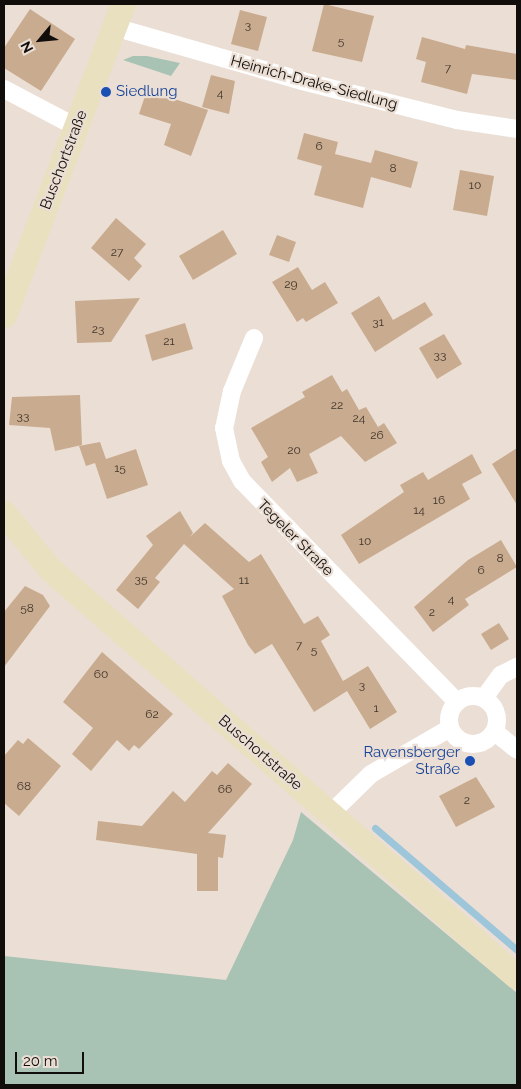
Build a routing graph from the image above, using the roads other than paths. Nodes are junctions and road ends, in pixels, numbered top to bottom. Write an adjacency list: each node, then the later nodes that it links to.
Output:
1 (123, 4): 2 (main road, Buschortstraße)
2 (114, 27): 4 (main road, Buschortstraße); 5 (street, Heinrich-Drake-Siedlung)
3 (4, 90): 4 (street)
4 (76, 127): 6 (main road, Buschortstraße)
5 (517, 129)
6 (4, 315)
7 (254, 338): 11 (street, Tegeler Straße)
8 (6, 521): 15 (main road, Buschortstraße)
9 (517, 667): 10 (street)
10 (484, 698): 11 (street); 13 (street)
11 (457, 702): 12 (street)
12 (450, 728): 13 (street); 15 (street)
13 (495, 732): 14 (street)
14 (517, 750)
15 (330, 814): 16 (main road, Buschortstraße)
16 (517, 977)

